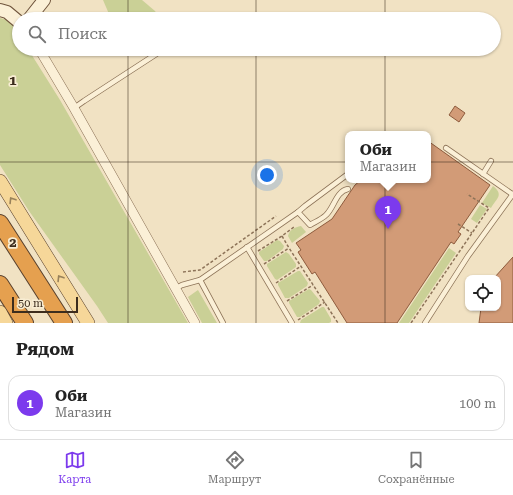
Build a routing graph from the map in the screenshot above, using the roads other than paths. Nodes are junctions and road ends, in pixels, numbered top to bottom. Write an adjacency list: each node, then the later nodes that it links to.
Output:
1 (44, 0): 3 (street)
2 (0, 10): 4 (street)
3 (35, 12)
4 (12, 16)
5 (42, 56): 7 (street)
6 (153, 56): 7 (lane)
7 (74, 108): 20 (street)
8 (446, 148): 10 (lane)
9 (491, 161): 10 (lane)
10 (483, 174): 14 (lane)
11 (345, 176): 15 (lane)
12 (0, 181): 25 (main road, one-way to 12)
13 (348, 189): 15 (lane)
14 (513, 194): 29 (lane)
15 (298, 212): 17 (lane)
16 (0, 223): 24 (highway)
17 (247, 247): 18 (lane); 28 (lane)
18 (200, 280): 20 (lane); 27 (lane)
19 (0, 284): 23 (highway)
20 (176, 288): 26 (street)
21 (0, 312): 22 (main road)
22 (6, 323)
23 (25, 323)
24 (64, 323)
25 (88, 323)
26 (195, 323)
27 (223, 323)
28 (292, 323)
29 (425, 323)

